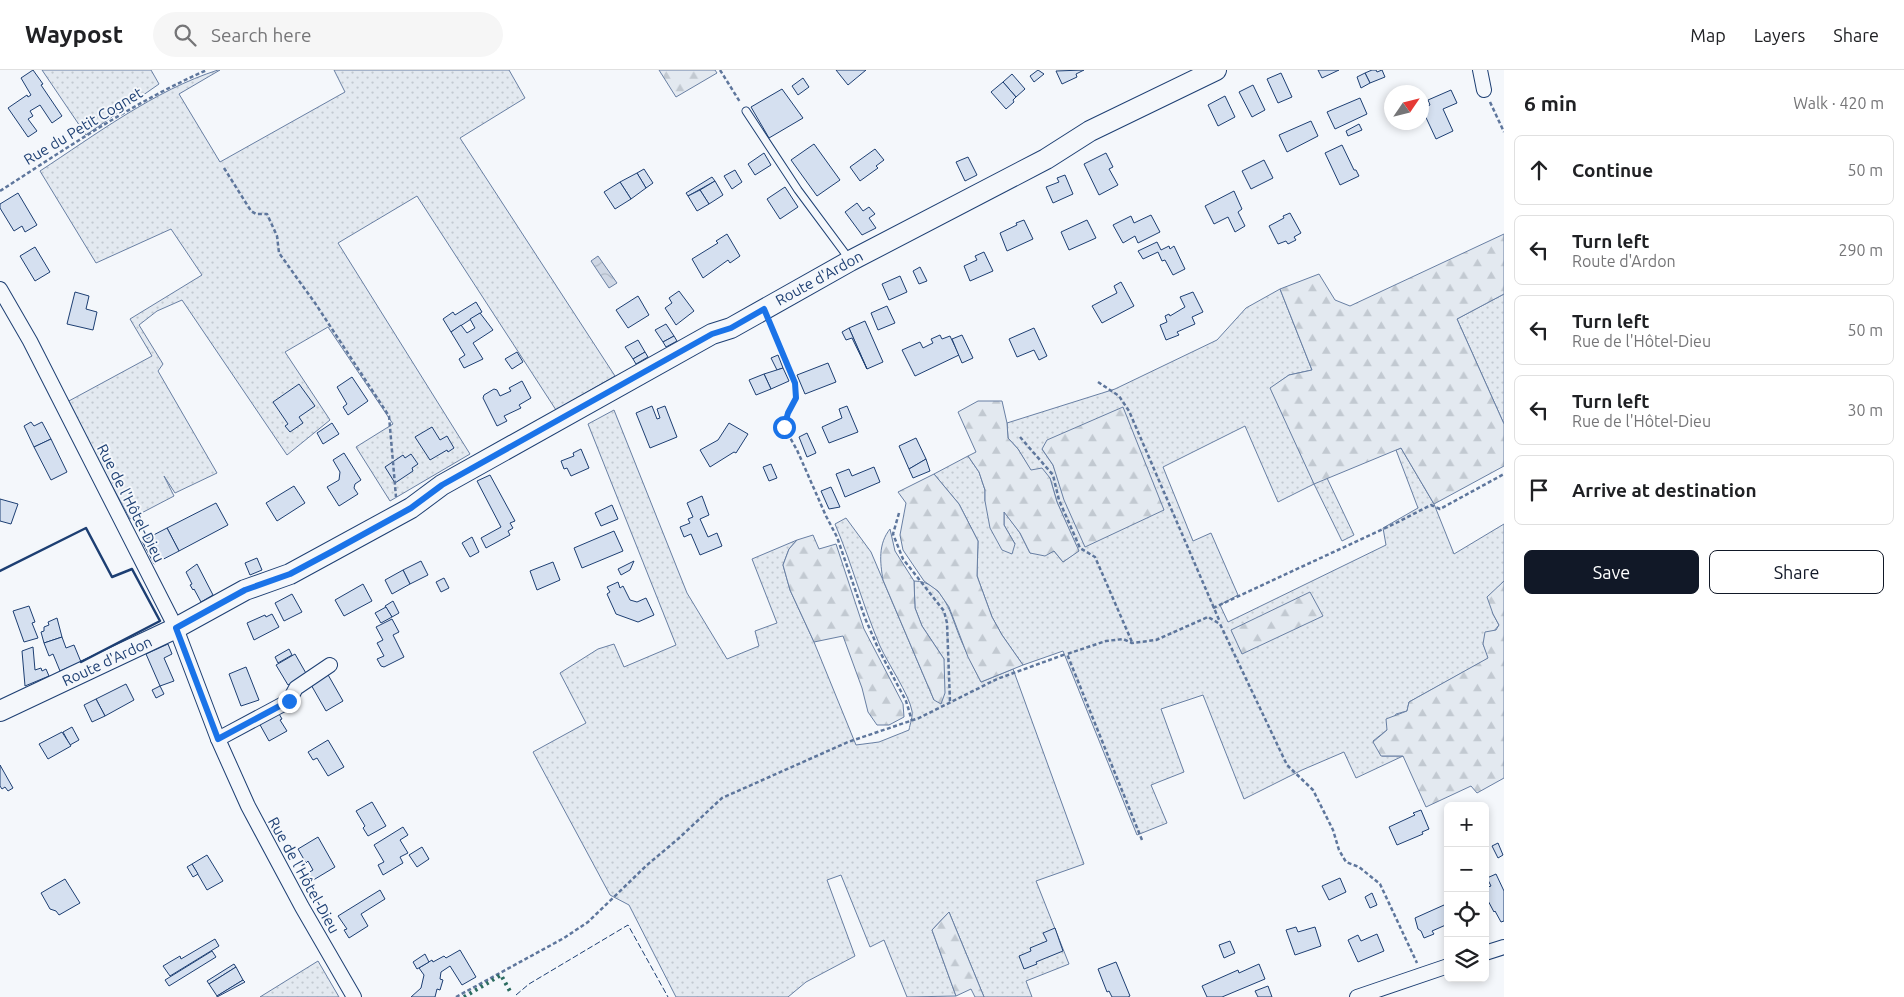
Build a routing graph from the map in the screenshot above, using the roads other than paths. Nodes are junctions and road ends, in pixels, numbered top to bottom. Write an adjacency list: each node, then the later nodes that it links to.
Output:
1 (1216, 70): 5 (street, Route d'Ardon)
2 (1480, 70): 3 (street)
3 (1484, 90)
4 (746, 111): 5 (lane)
5 (850, 260): 7 (street, Route d'Ardon)
6 (0, 289): 7 (street, Rue de l'Hôtel-Dieu)
7 (176, 628): 9 (street, Route d'Ardon); 10 (street, Rue de l'Hôtel-Dieu)
8 (330, 665): 10 (street)
9 (0, 711)
10 (218, 739): 14 (street, Rue de l'Hôtel-Dieu)
11 (1504, 946): 12 (street)
12 (1489, 952)
13 (1444, 967): 15 (street)
14 (354, 997)
15 (1357, 997)

